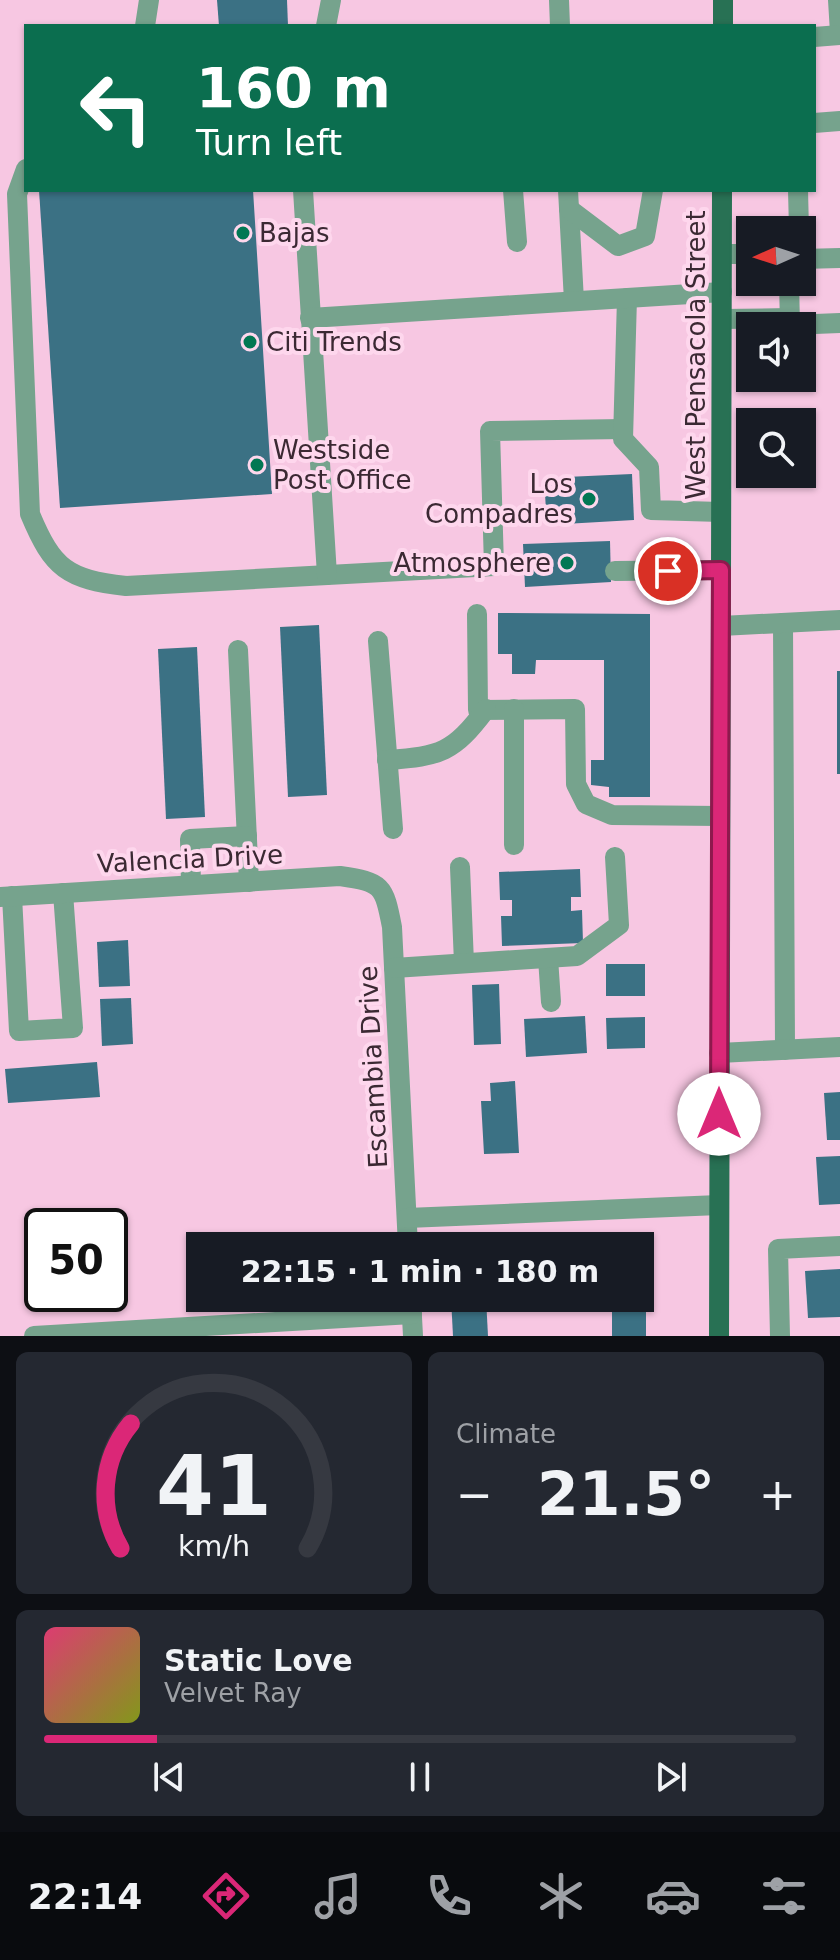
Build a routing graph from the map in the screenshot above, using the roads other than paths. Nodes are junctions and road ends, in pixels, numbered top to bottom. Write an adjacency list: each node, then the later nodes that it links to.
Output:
1 (149, 0): 6 (street)
2 (331, 0): 7 (street)
3 (559, 0): 8 (street)
4 (723, 0): 9 (main road)
5 (838, 0): 10 (street)
6 (145, 24)
7 (326, 24)
8 (560, 24)
9 (723, 24)
10 (840, 34): 11 (street)
11 (816, 37)
12 (840, 121): 13 (street)
13 (816, 123)
14 (24, 175): 39 (street)
15 (303, 192): 30 (street)
16 (513, 192): 22 (street)
17 (653, 192): 20 (street)
18 (722, 192): 23 (main road, West Pensacola Street)
19 (798, 192): 21 (street)
20 (569, 199): 29 (street)
21 (799, 216)
22 (517, 242)
23 (722, 254): 24 (street); 27 (main road, West Pensacola Street)
24 (736, 254)
25 (840, 258): 26 (street)
26 (816, 259)
27 (722, 292): 28 (street); 31 (main road, West Pensacola Street)
28 (627, 298): 29 (street); 35 (street)
29 (574, 301): 30 (street)
30 (310, 318): 39 (street)
31 (722, 319): 32 (street); 36 (main road, West Pensacola Street)
32 (736, 319)
33 (840, 323): 34 (street)
34 (816, 324)
35 (623, 429): 36 (street); 39 (street)
36 (721, 512): 37 (main road, West Pensacola Street)
37 (721, 570): 38 (street); 43 (main road, West Pensacola Street)
38 (615, 571)
39 (327, 575)
40 (477, 614): 46 (street)
41 (840, 620): 42 (street)
42 (783, 623): 43 (street); 65 (street)
43 (721, 626): 49 (main road, West Pensacola Street)
44 (378, 641): 48 (street)
45 (238, 650): 51 (street)
46 (486, 709): 47 (street); 48 (street)
47 (514, 709): 49 (street); 52 (street)
48 (387, 760): 50 (street)
49 (720, 816): 66 (main road, West Pensacola Street)
50 (393, 829)
51 (247, 836): 55 (street); 56 (street)
52 (514, 845)
53 (615, 857): 60 (street)
54 (460, 867): 61 (street)
55 (249, 882): 56 (street, Valencia Drive); 57 (street, Valencia Drive)
56 (191, 885): 58 (street, Valencia Drive)
57 (380, 887): 62 (street, Escambia Drive)
58 (63, 893): 59 (street, Valencia Drive); 59 (street)
59 (6, 897)
60 (548, 958): 61 (street); 63 (street)
61 (464, 963): 62 (street)
62 (394, 968): 68 (street, Escambia Drive)
63 (551, 1002)
64 (840, 1047): 65 (street)
65 (785, 1050): 66 (street)
66 (719, 1053): 67 (main road, West Pensacola Street)
67 (719, 1205): 68 (street); 76 (main road, West Pensacola Street)
68 (407, 1218): 69 (street, Escambia Drive)
69 (408, 1232)
70 (840, 1246): 77 (street)
71 (359, 1312): 73 (street)
72 (411, 1312): 75 (street)
73 (184, 1332): 74 (street)
74 (34, 1336)
75 (413, 1336)
76 (719, 1336)
77 (780, 1336)

